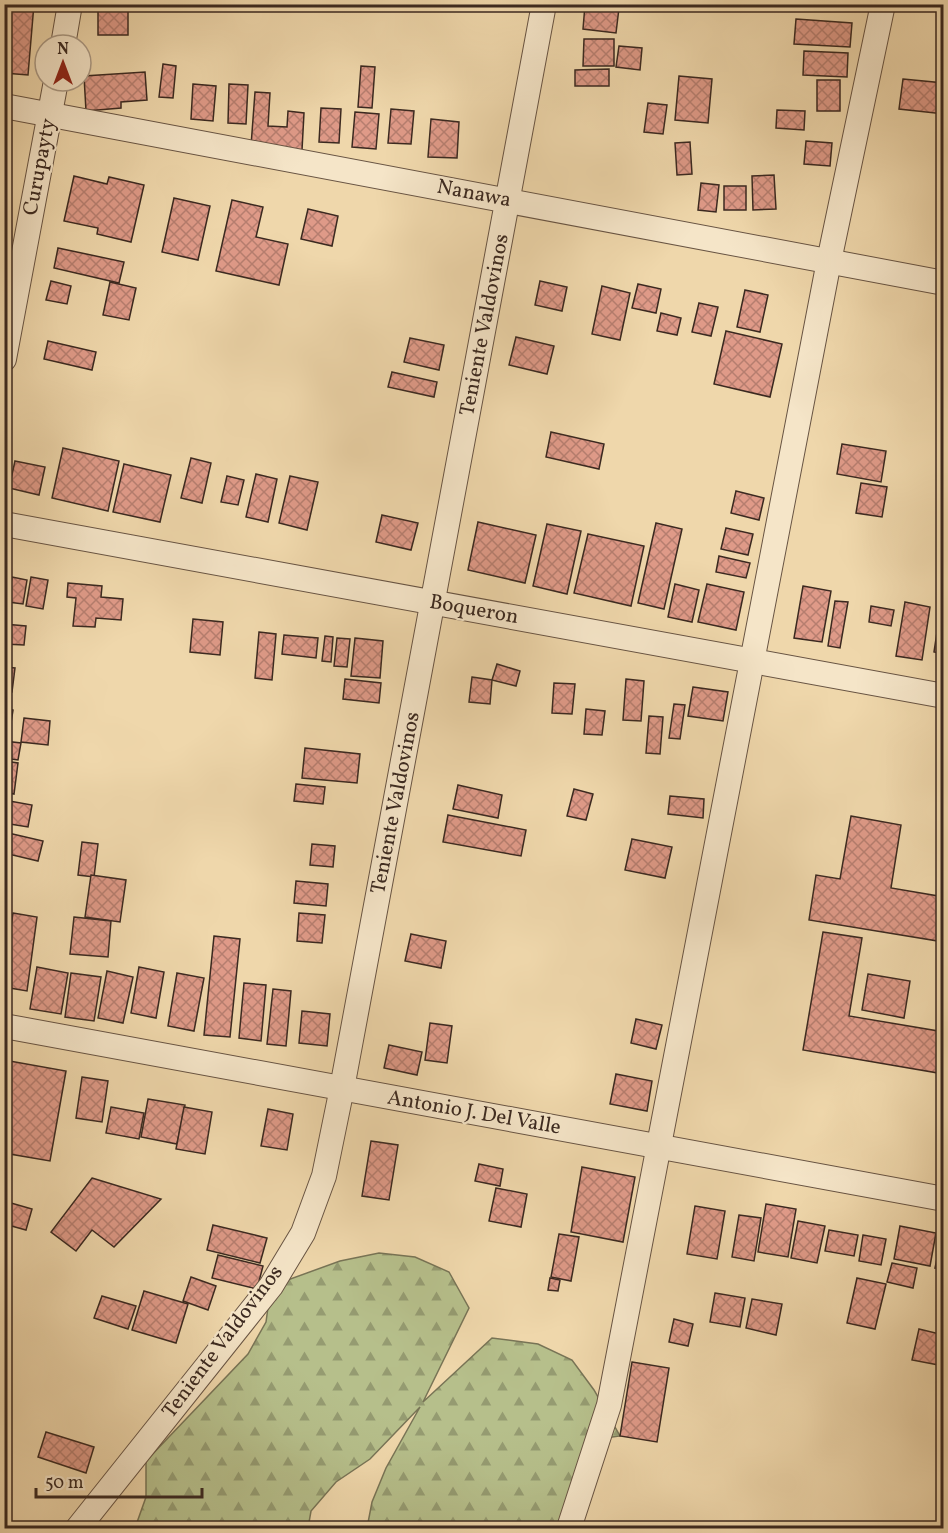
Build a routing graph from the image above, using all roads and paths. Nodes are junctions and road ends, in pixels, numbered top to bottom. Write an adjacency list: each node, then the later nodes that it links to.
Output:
1 (70, 4): 4 (street)
2 (544, 4): 8 (street, Teniente Valdovinos)
3 (883, 4): 9 (street)
4 (65, 33)
5 (54, 93): 7 (street, Curupayty)
6 (4, 106): 7 (street, Nanawa)
7 (50, 115): 8 (street, Nanawa); 11 (street, Curupayty)
8 (508, 201): 9 (street, Nanawa); 13 (street, Teniente Valdovinos)
9 (829, 261): 10 (street, Nanawa); 14 (street)
10 (944, 283)
11 (4, 358)
12 (4, 524): 13 (street, Boqueron)
13 (433, 602): 14 (street, Boqueron); 17 (street, Teniente Valdovinos)
14 (752, 661): 15 (street, Boqueron); 18 (street)
15 (944, 696)
16 (4, 1026): 17 (street, Antonio J. Del Valle)
17 (342, 1088): 18 (street, Antonio J. Del Valle); 20 (street, Teniente Valdovinos)
18 (659, 1147): 19 (street, Antonio J. Del Valle); 21 (street)
19 (944, 1199)
20 (78, 1528)
21 (569, 1528)

